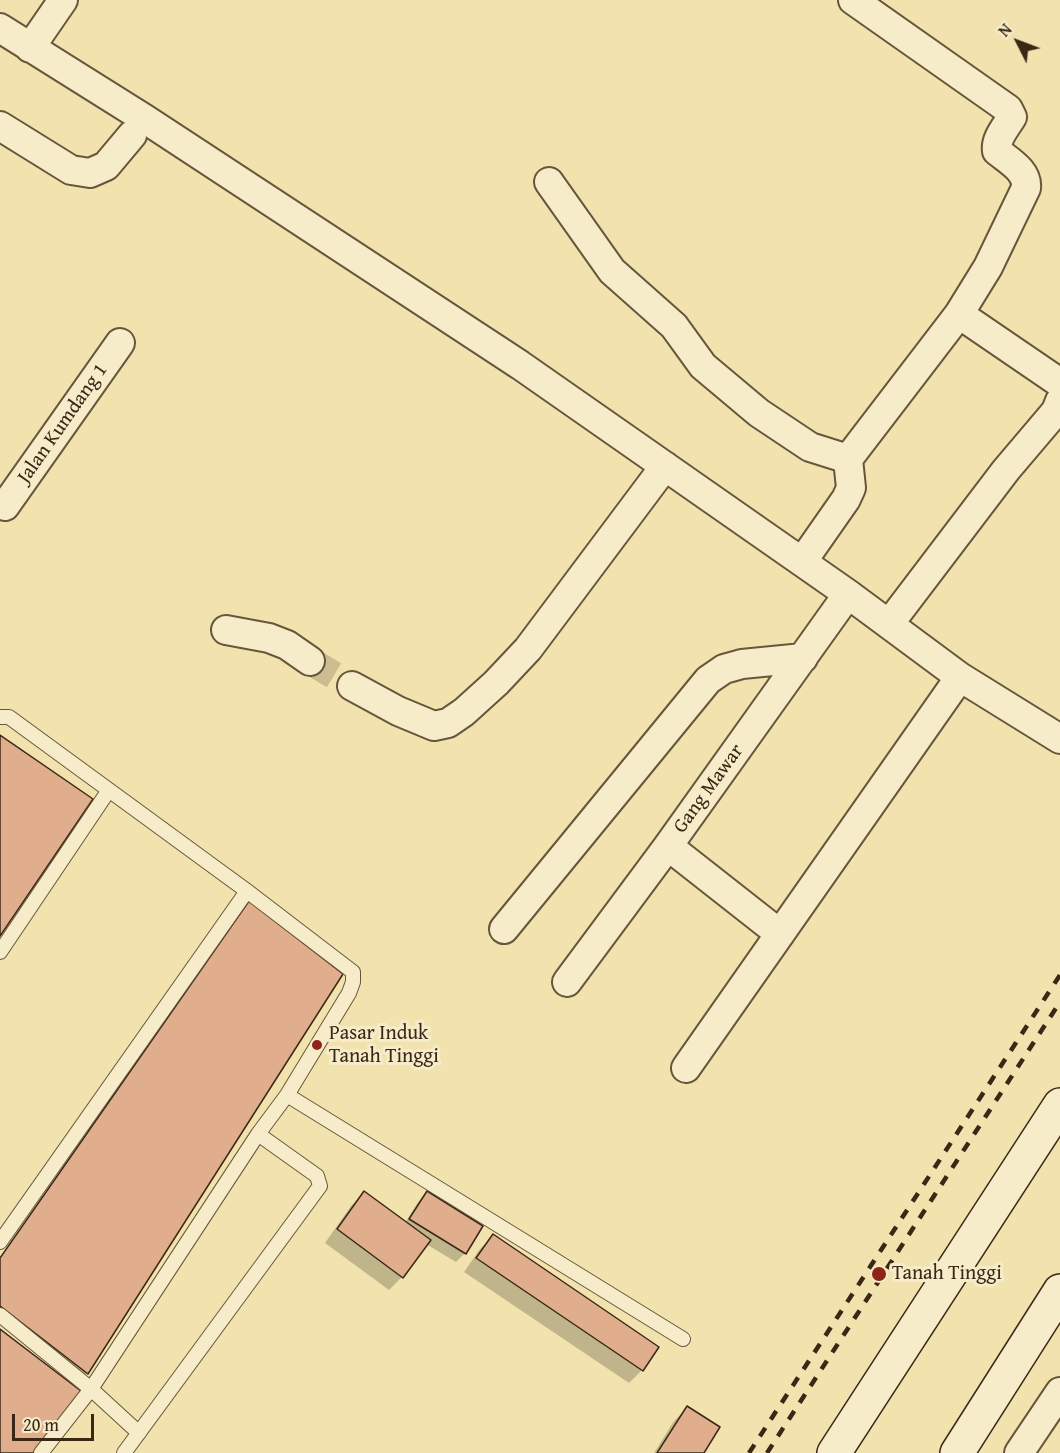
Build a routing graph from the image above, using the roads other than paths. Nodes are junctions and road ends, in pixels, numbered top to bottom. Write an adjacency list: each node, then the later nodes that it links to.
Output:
1 (63, 0): 4 (street)
2 (853, 0): 8 (street)
3 (0, 28): 4 (street)
4 (30, 48): 13 (street)
5 (0, 126): 6 (street)
6 (132, 135)
7 (549, 182): 12 (street)
8 (959, 314): 10 (street); 12 (street)
9 (120, 343): 14 (street, Jalan Kumdang 1)
10 (1060, 383)
11 (1060, 401): 17 (street)
12 (848, 459): 15 (street)
13 (665, 466): 15 (street); 22 (street)
14 (2, 507)
15 (802, 562): 16 (street)
16 (848, 594): 17 (street); 19 (street, Gang Mawar)
17 (889, 624): 21 (street)
18 (226, 630): 20 (street)
19 (803, 658): 26 (street, Gang Mawar); 28 (street)
20 (310, 661)
21 (960, 677): 24 (street); 29 (street)
22 (352, 686)
23 (0, 717): 25 (lane)
24 (1060, 738)
25 (110, 790): 27 (lane); 30 (lane)
26 (668, 846): 29 (street); 31 (street, Gang Mawar)
27 (247, 891): 33 (lane); 36 (lane)
28 (504, 929)
29 (780, 934): 32 (street)
30 (0, 952)
31 (567, 982)
32 (686, 1068)
33 (287, 1095): 35 (lane); 39 (lane)
34 (1060, 1105): 45 (main road)
35 (258, 1134): 40 (lane); 42 (lane)
36 (0, 1242)
37 (1060, 1291): 46 (main road)
38 (0, 1315): 40 (lane)
39 (683, 1339)
40 (91, 1389): 42 (lane); 43 (lane)
41 (1060, 1392): 47 (street)
42 (139, 1433): 44 (lane)
43 (41, 1453)
44 (124, 1453)
45 (834, 1453)
46 (957, 1453)
47 (1019, 1453)

